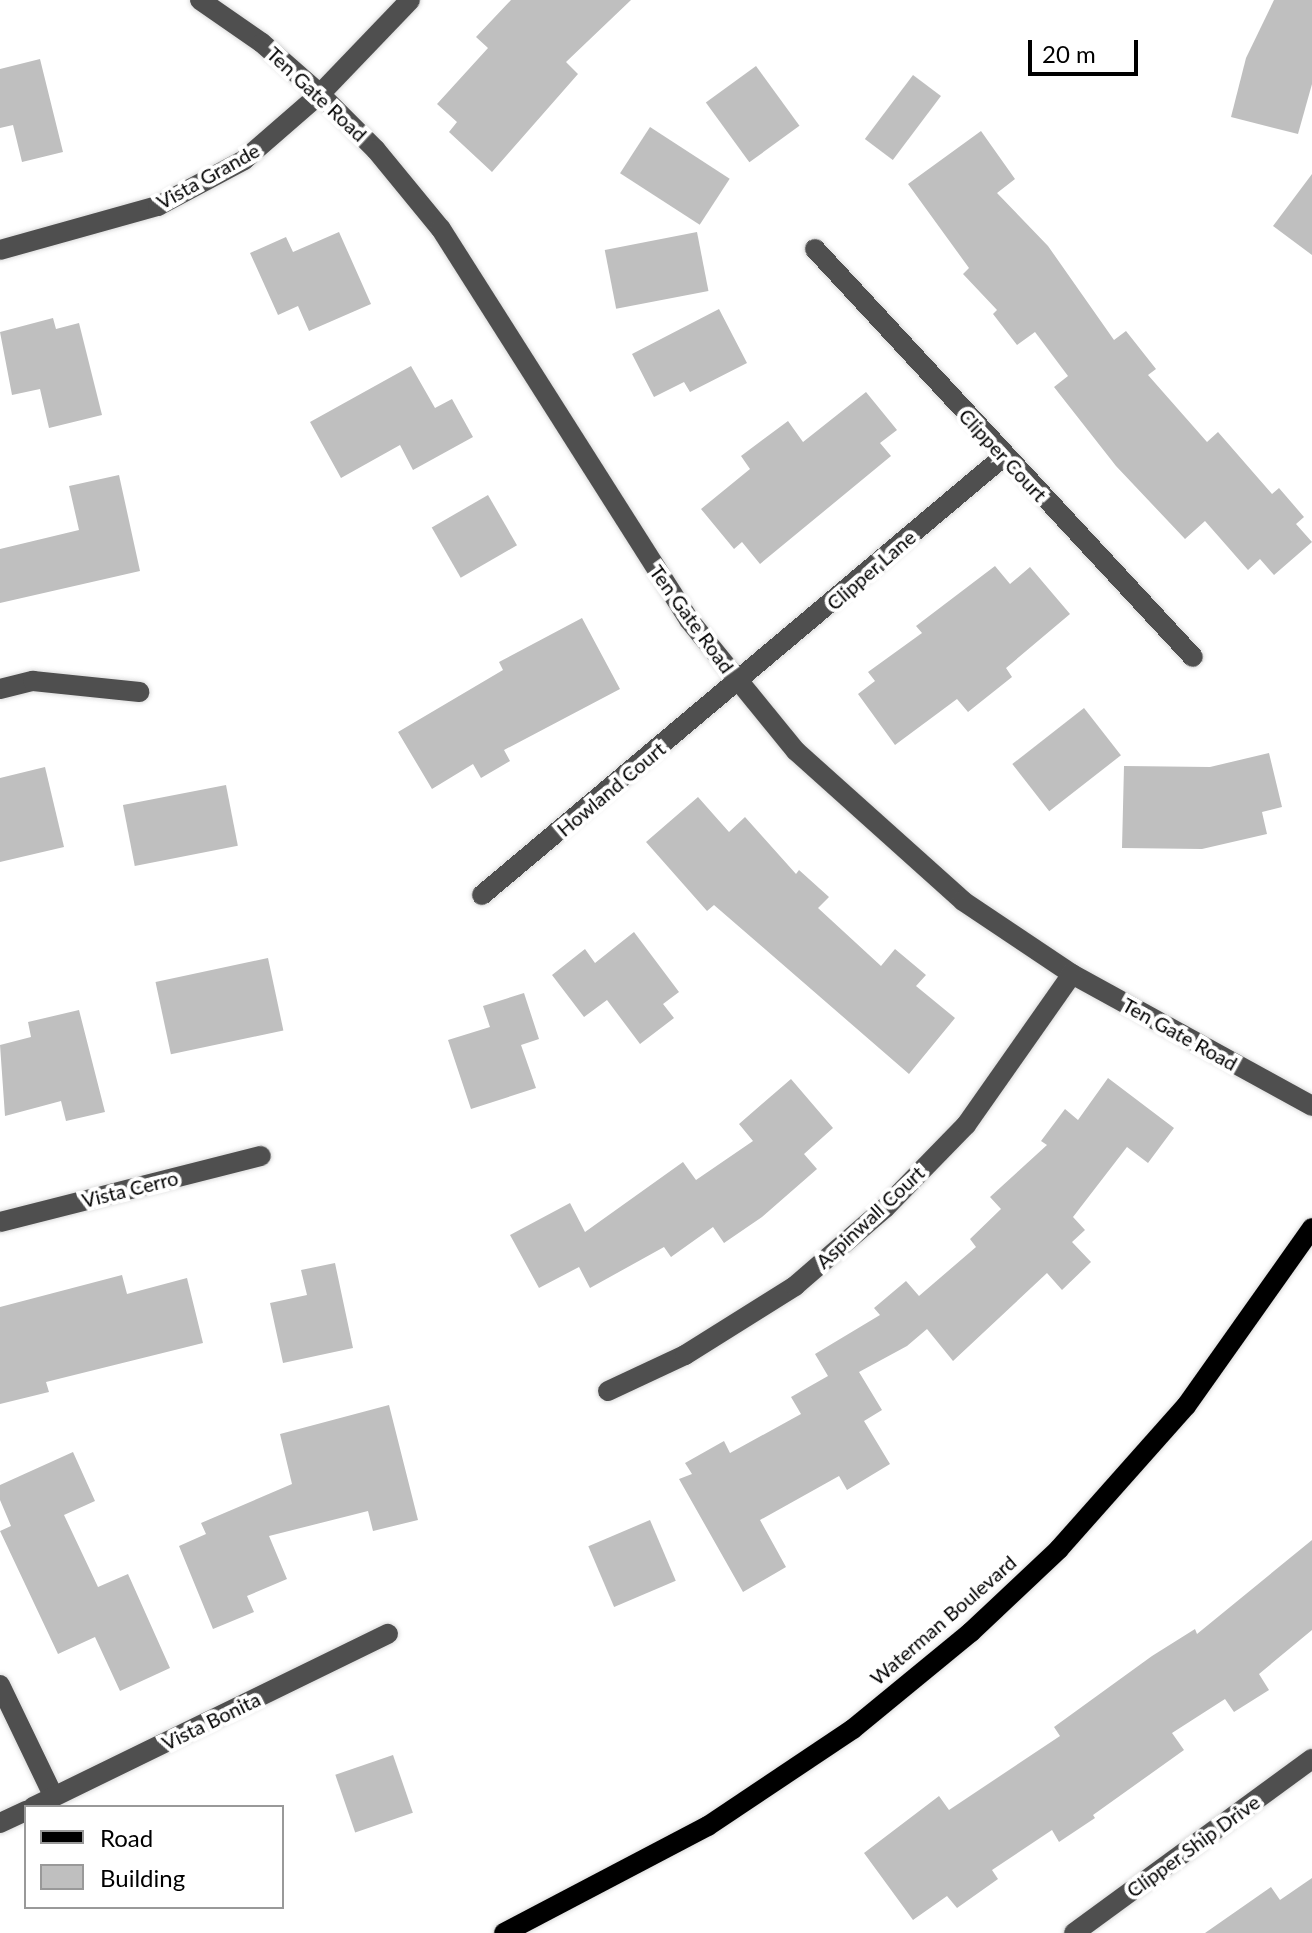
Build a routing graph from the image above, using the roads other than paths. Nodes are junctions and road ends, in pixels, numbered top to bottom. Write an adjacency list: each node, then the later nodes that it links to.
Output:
1 (200, 0): 3 (street, Ten Gate Road)
2 (410, 0): 3 (street, Vista Grande)
3 (320, 94): 5 (street, Vista Grande); 8 (street, Ten Gate Road)
4 (815, 249): 6 (street, Clipper Court)
5 (0, 250)
6 (1003, 457): 7 (street, Clipper Court); 8 (street, Clipper Lane)
7 (1193, 657)
8 (739, 683): 11 (street, Howland Court); 12 (street, Ten Gate Road)
9 (0, 689): 10 (street)
10 (139, 692)
11 (482, 895)
12 (1072, 974): 13 (street, Ten Gate Road); 17 (street, Aspinwall Court)
13 (1312, 1106)
14 (261, 1156): 15 (street, Vista Cerro)
15 (0, 1222)
16 (1312, 1228): 25 (main road, Waterman Boulevard)
17 (608, 1391)
18 (388, 1634): 21 (street, Vista Bonita)
19 (0, 1685): 21 (street)
20 (1312, 1759): 26 (street, Clipper Ship Drive)
21 (54, 1797): 22 (street, Vista Bonita)
22 (37, 1805)
23 (24, 1812): 24 (street)
24 (0, 1823)
25 (504, 1933)
26 (1074, 1933)

